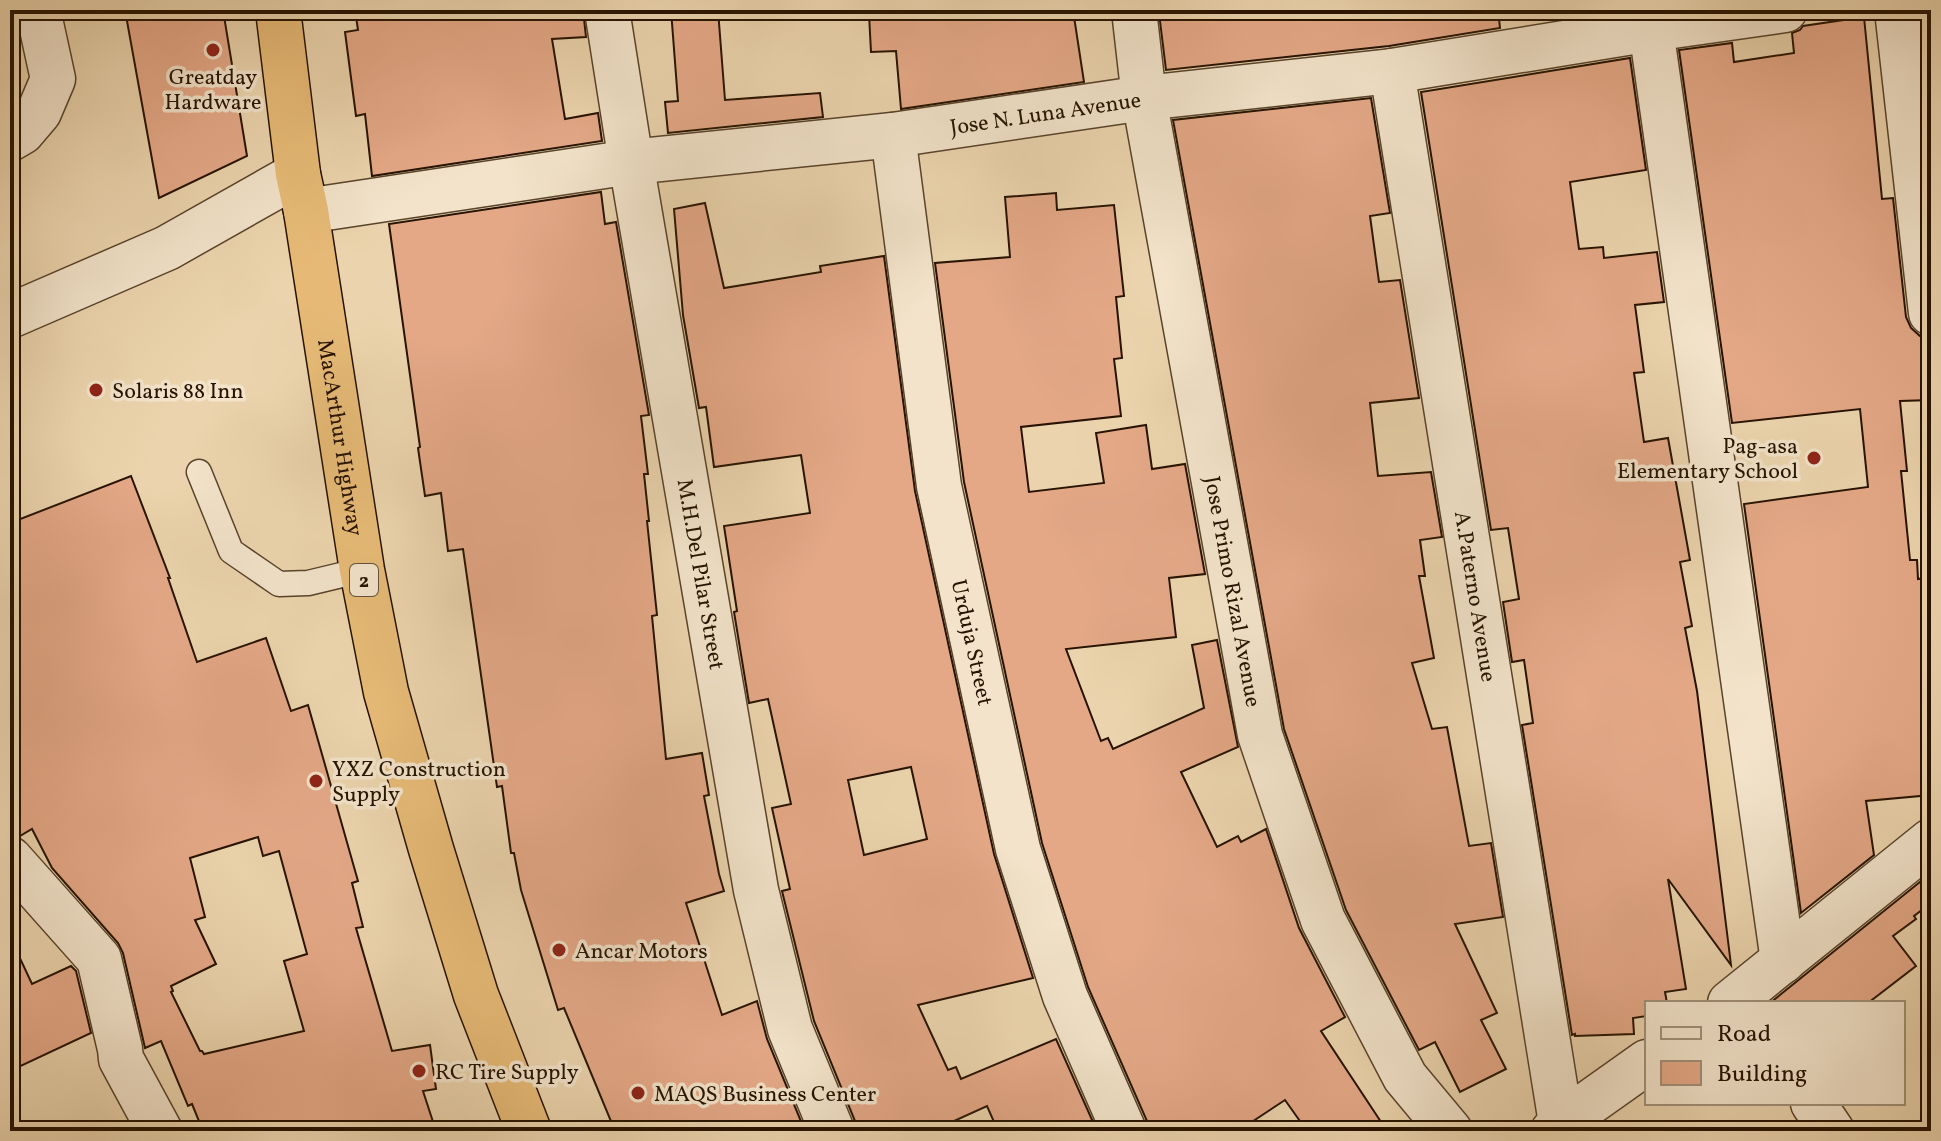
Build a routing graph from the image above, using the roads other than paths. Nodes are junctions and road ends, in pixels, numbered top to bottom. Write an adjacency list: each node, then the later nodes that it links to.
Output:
1 (38, 10): 11 (street)
2 (278, 10): 13 (highway, MacArthur Highway / 2)
3 (607, 10): 12 (street, M.H.Del Pilar Street)
4 (1134, 10): 9 (street, Jose Primo Rizal Avenue)
5 (1785, 10): 7 (street, Jose N. Luna Avenue)
6 (1897, 10): 14 (street)
7 (1651, 29): 8 (street, Jose N. Luna Avenue); 20 (street)
8 (1392, 71): 9 (street, Jose N. Luna Avenue); 24 (street, A.Paterno Avenue)
9 (1144, 98): 10 (street, Jose N. Luna Avenue); 29 (street, Jose Primo Rizal Avenue)
10 (893, 135): 12 (street, Jose N. Luna Avenue); 28 (street, Urduja Street)
11 (10, 139)
12 (631, 162): 13 (street, Jose N. Luna Avenue); 27 (street, M.H.Del Pilar Street)
13 (302, 193): 15 (street); 17 (highway, MacArthur Highway / 2)
14 (1931, 313)
15 (10, 316)
16 (199, 472): 17 (lane)
17 (362, 570): 26 (highway, MacArthur Highway / 2)
18 (1931, 841): 20 (street)
19 (10, 859): 25 (street)
20 (1783, 961): 21 (street)
21 (1737, 1001)
22 (1645, 1063): 24 (street)
23 (1814, 1105): 30 (street)
24 (1557, 1127)
25 (160, 1131)
26 (529, 1131)
27 (832, 1131)
28 (1124, 1131)
29 (1450, 1131)
30 (1832, 1131)

